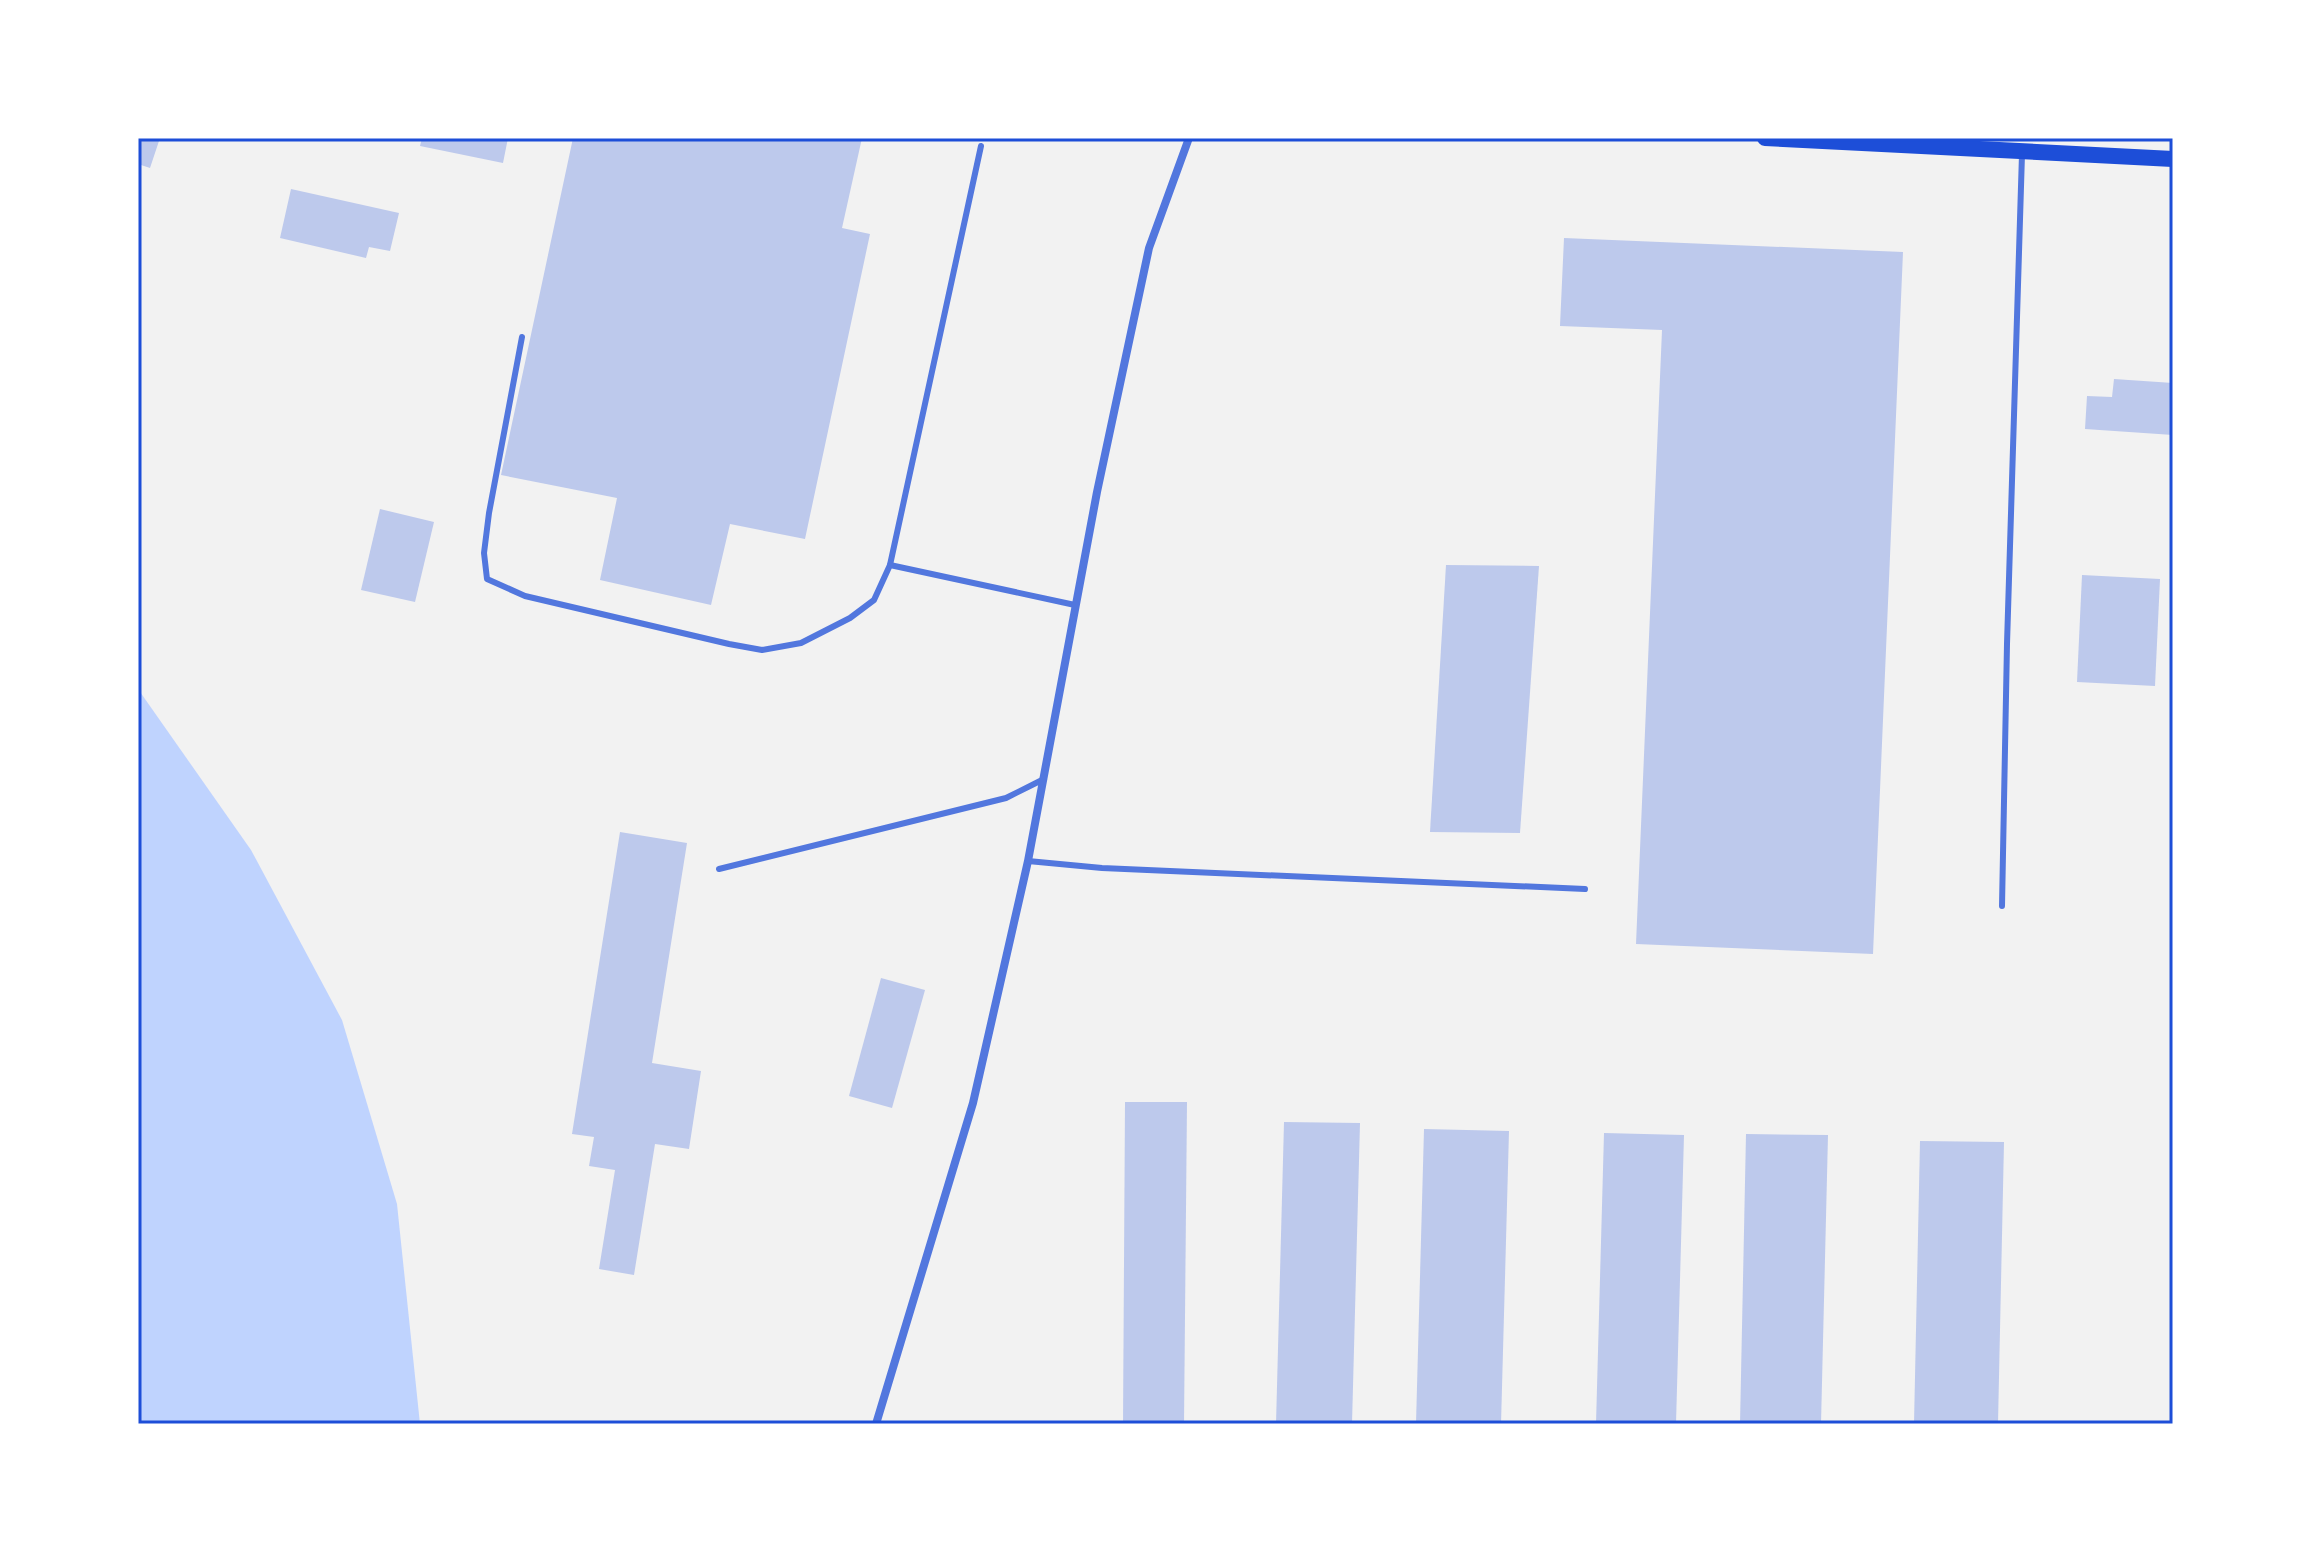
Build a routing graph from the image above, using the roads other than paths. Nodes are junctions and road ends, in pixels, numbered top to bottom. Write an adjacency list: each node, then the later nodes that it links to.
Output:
1 (1189, 138): 8 (street)
2 (1765, 138): 4 (main road)
3 (981, 146): 7 (lane)
4 (2022, 152): 5 (main road); 13 (lane)
5 (2173, 159)
6 (522, 337): 7 (lane)
7 (890, 565): 8 (lane)
8 (1075, 605): 9 (street)
9 (1044, 779): 10 (street); 11 (lane)
10 (1028, 861): 12 (lane); 14 (street)
11 (719, 869)
12 (1585, 889)
13 (2002, 906)
14 (876, 1424)

